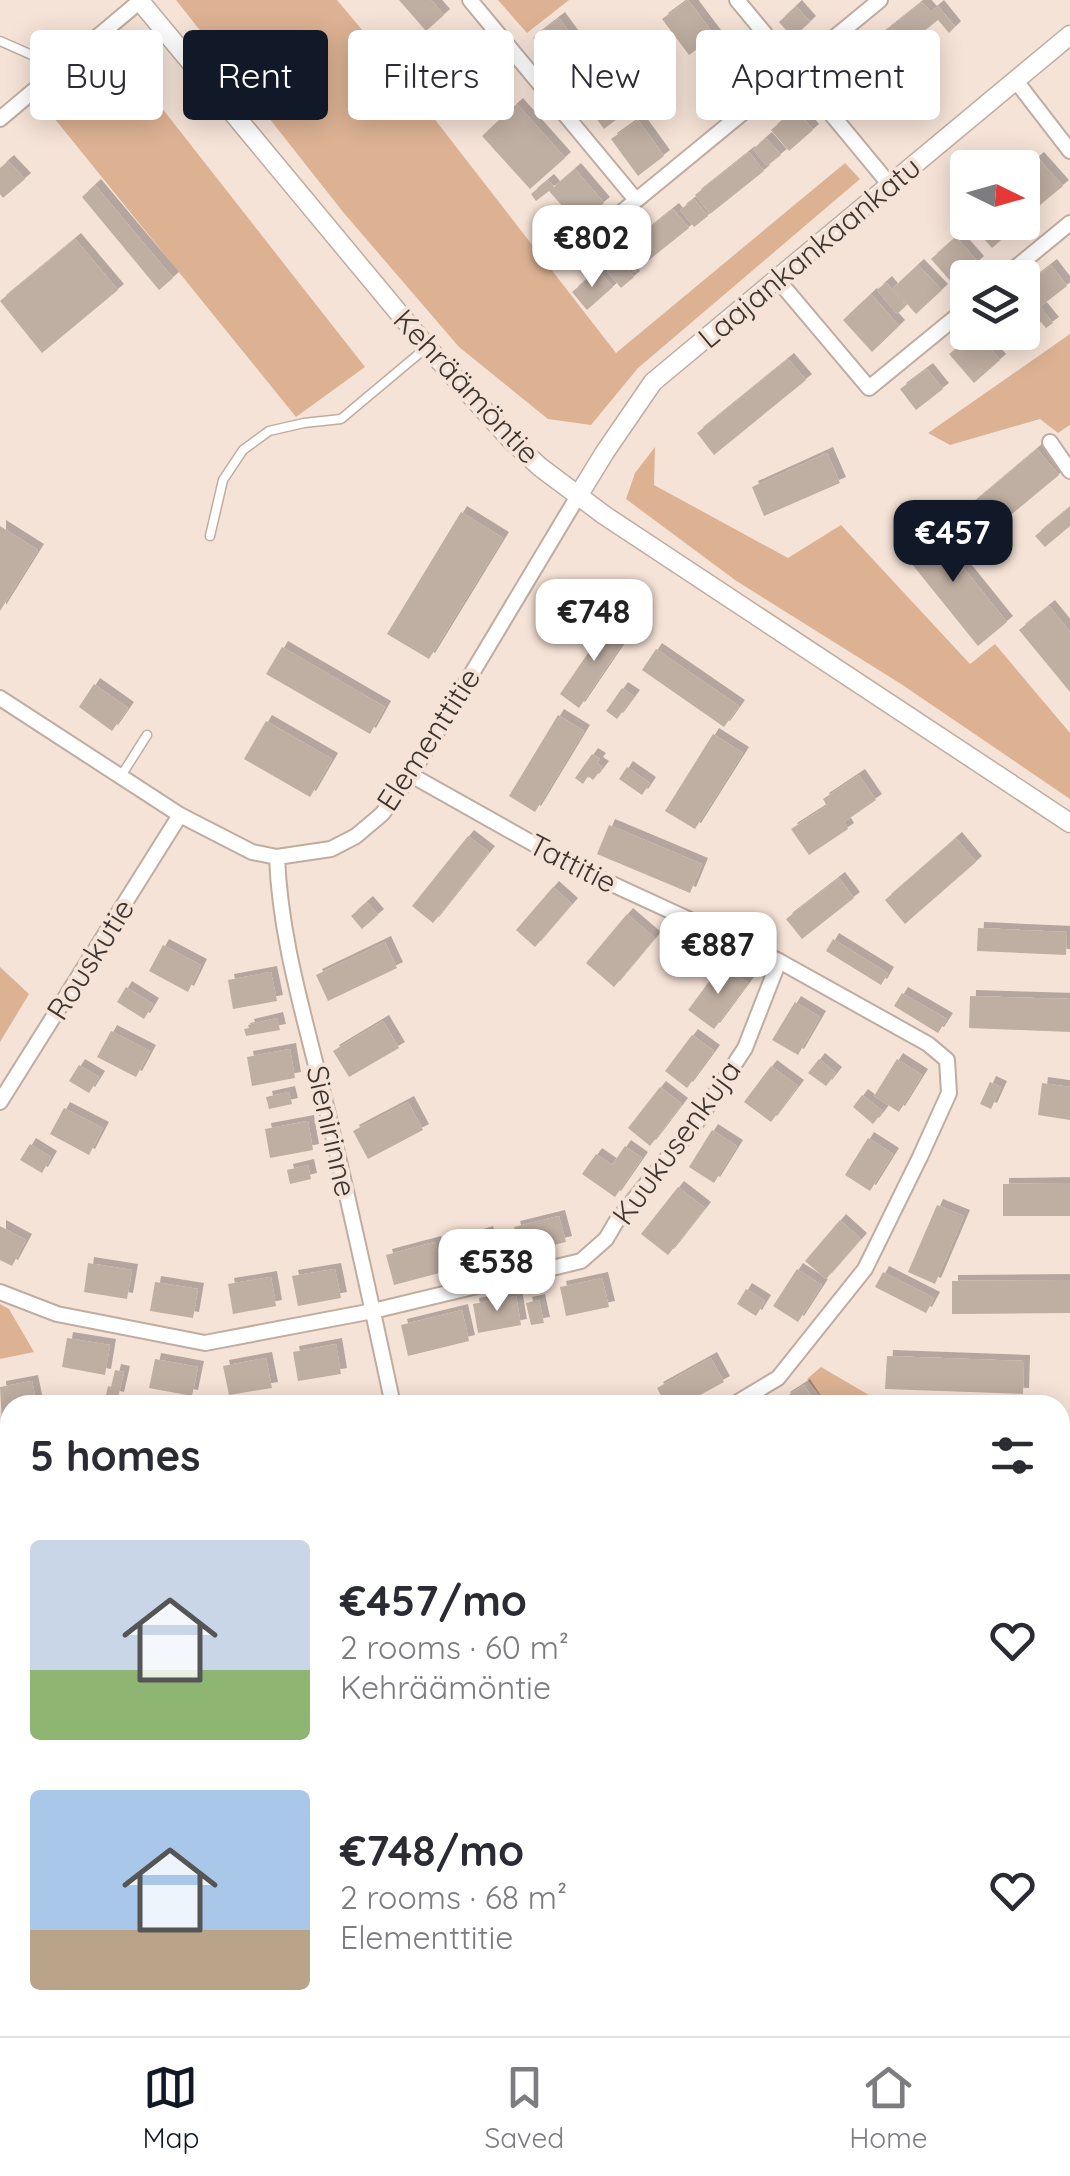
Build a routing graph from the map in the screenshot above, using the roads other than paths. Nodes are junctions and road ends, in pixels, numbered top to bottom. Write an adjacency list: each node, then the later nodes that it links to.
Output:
1 (140, 0): 5 (street); 24 (street, Kehräämöntie)
2 (470, 0): 18 (street)
3 (738, 0): 6 (street)
4 (880, 0): 7 (street)
5 (105, 30)
6 (762, 30)
7 (843, 30)
8 (1070, 35): 11 (street, Laajankankaankatu)
9 (0, 42): 10 (lane)
10 (30, 55)
11 (1016, 81): 16 (street); 17 (street, Laajankankaankatu)
12 (30, 93): 13 (street)
13 (1, 117)
14 (733, 120): 18 (street)
15 (836, 120): 17 (street)
16 (1070, 151)
17 (890, 184): 22 (street, Laajankankaankatu)
18 (636, 200): 20 (street)
19 (1070, 222): 21 (street)
20 (566, 258)
21 (1025, 260)
22 (777, 280): 23 (street); 27 (street, Laajankankaankatu)
23 (950, 322)
24 (427, 348): 27 (street, Kehräämöntie); 28 (lane)
25 (1050, 442): 26 (street)
26 (1070, 471)
27 (578, 496): 31 (street, Elementtitie); 34 (street, Kehräämöntie)
28 (210, 536)
29 (0, 698): 32 (street, Elementtitie)
30 (147, 735): 32 (lane)
31 (411, 775): 35 (street, Elementtitie); 36 (street, Tattitie)
32 (121, 776): 33 (street, Elementtitie)
33 (180, 815): 35 (street, Elementtitie); 37 (street, Rouskutie)
34 (1070, 823)
35 (277, 857): 39 (street, Sienirinne)
36 (779, 961): 39 (street, Kuukusenkuja); 41 (street, Tattitie)
37 (0, 1102)
38 (0, 1292): 39 (street, Kuukusenkuja)
39 (373, 1311): 40 (street, Sienirinne)
40 (391, 1395)
41 (750, 1395)

